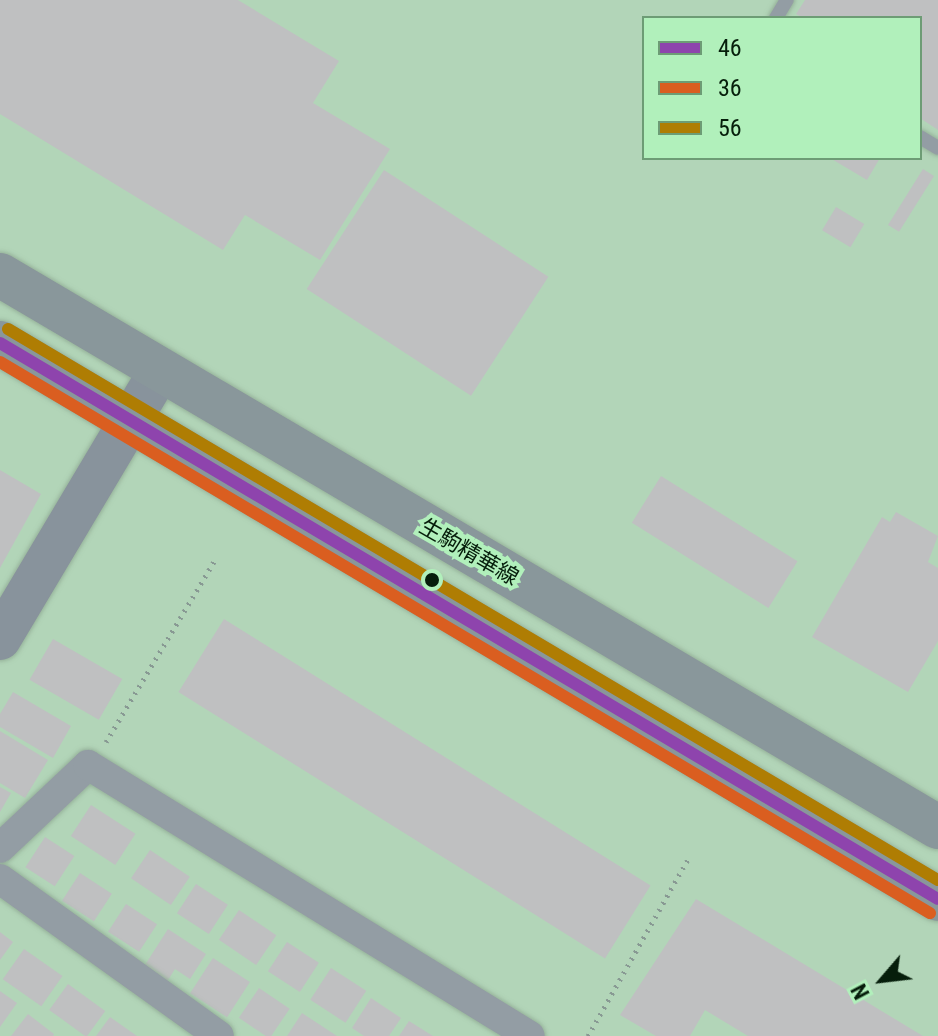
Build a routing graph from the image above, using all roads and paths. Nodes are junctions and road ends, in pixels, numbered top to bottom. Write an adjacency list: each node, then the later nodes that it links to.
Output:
1 (0, 275): 3 (main road, 生駒精華線)
2 (0, 343): 4 (main road)
3 (160, 371): 4 (street); 8 (main road, 生駒精華線)
4 (128, 421): 6 (street); 12 (main road)
5 (216, 558): 7 (path)
6 (0, 639)
7 (88, 765): 9 (street); 14 (street)
8 (938, 827)
9 (0, 848)
10 (688, 859): 15 (path)
11 (0, 879): 13 (street)
12 (938, 899)
13 (219, 1036)
14 (530, 1036)
15 (588, 1036)

